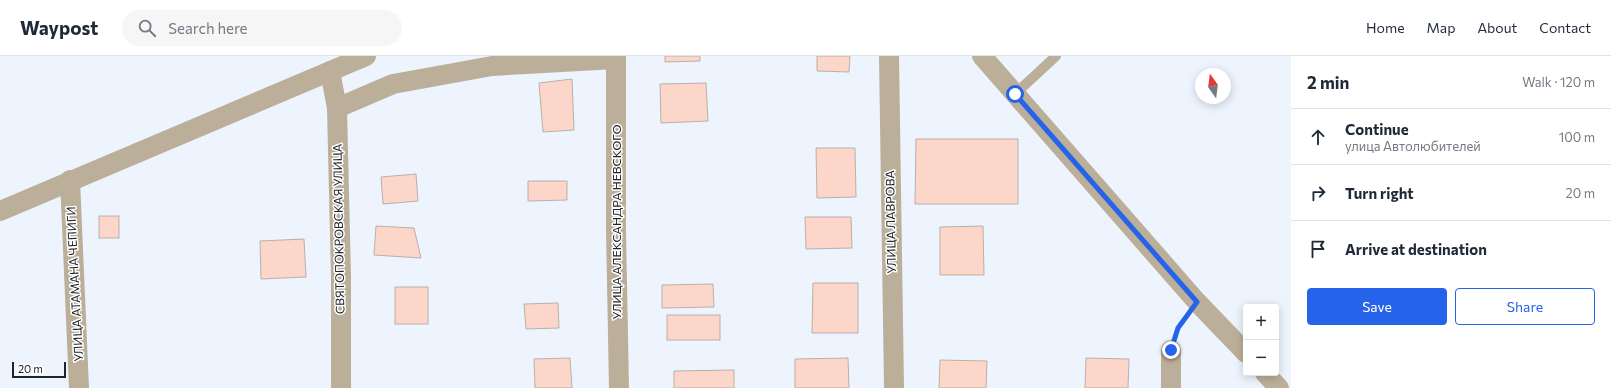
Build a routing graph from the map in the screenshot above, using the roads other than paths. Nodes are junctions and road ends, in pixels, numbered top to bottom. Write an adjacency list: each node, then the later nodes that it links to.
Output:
1 (366, 56): 6 (street)
2 (889, 56): 17 (street, УЛИЦА ЛАВРОВА)
3 (982, 56): 7 (street)
4 (1056, 56): 7 (lane)
5 (616, 58): 8 (street); 16 (street, УЛИЦА АЛЕКСАНДРА НЕВСКОГО)
6 (330, 71): 8 (street, СВЯТОПОКРОВСКАЯ УЛИЦА); 9 (street)
7 (1015, 94): 12 (street)
8 (337, 108): 15 (street, СВЯТОПОКРОВСКАЯ УЛИЦА)
9 (70, 180): 10 (street); 14 (street, УЛИЦА АТАМАНА ЧЕПИГИ)
10 (0, 211)
11 (1171, 350): 18 (street)
12 (1243, 350)
13 (1268, 376): 19 (street)
14 (79, 388)
15 (341, 388)
16 (618, 388)
17 (894, 388)
18 (1171, 388)
19 (1279, 388)

